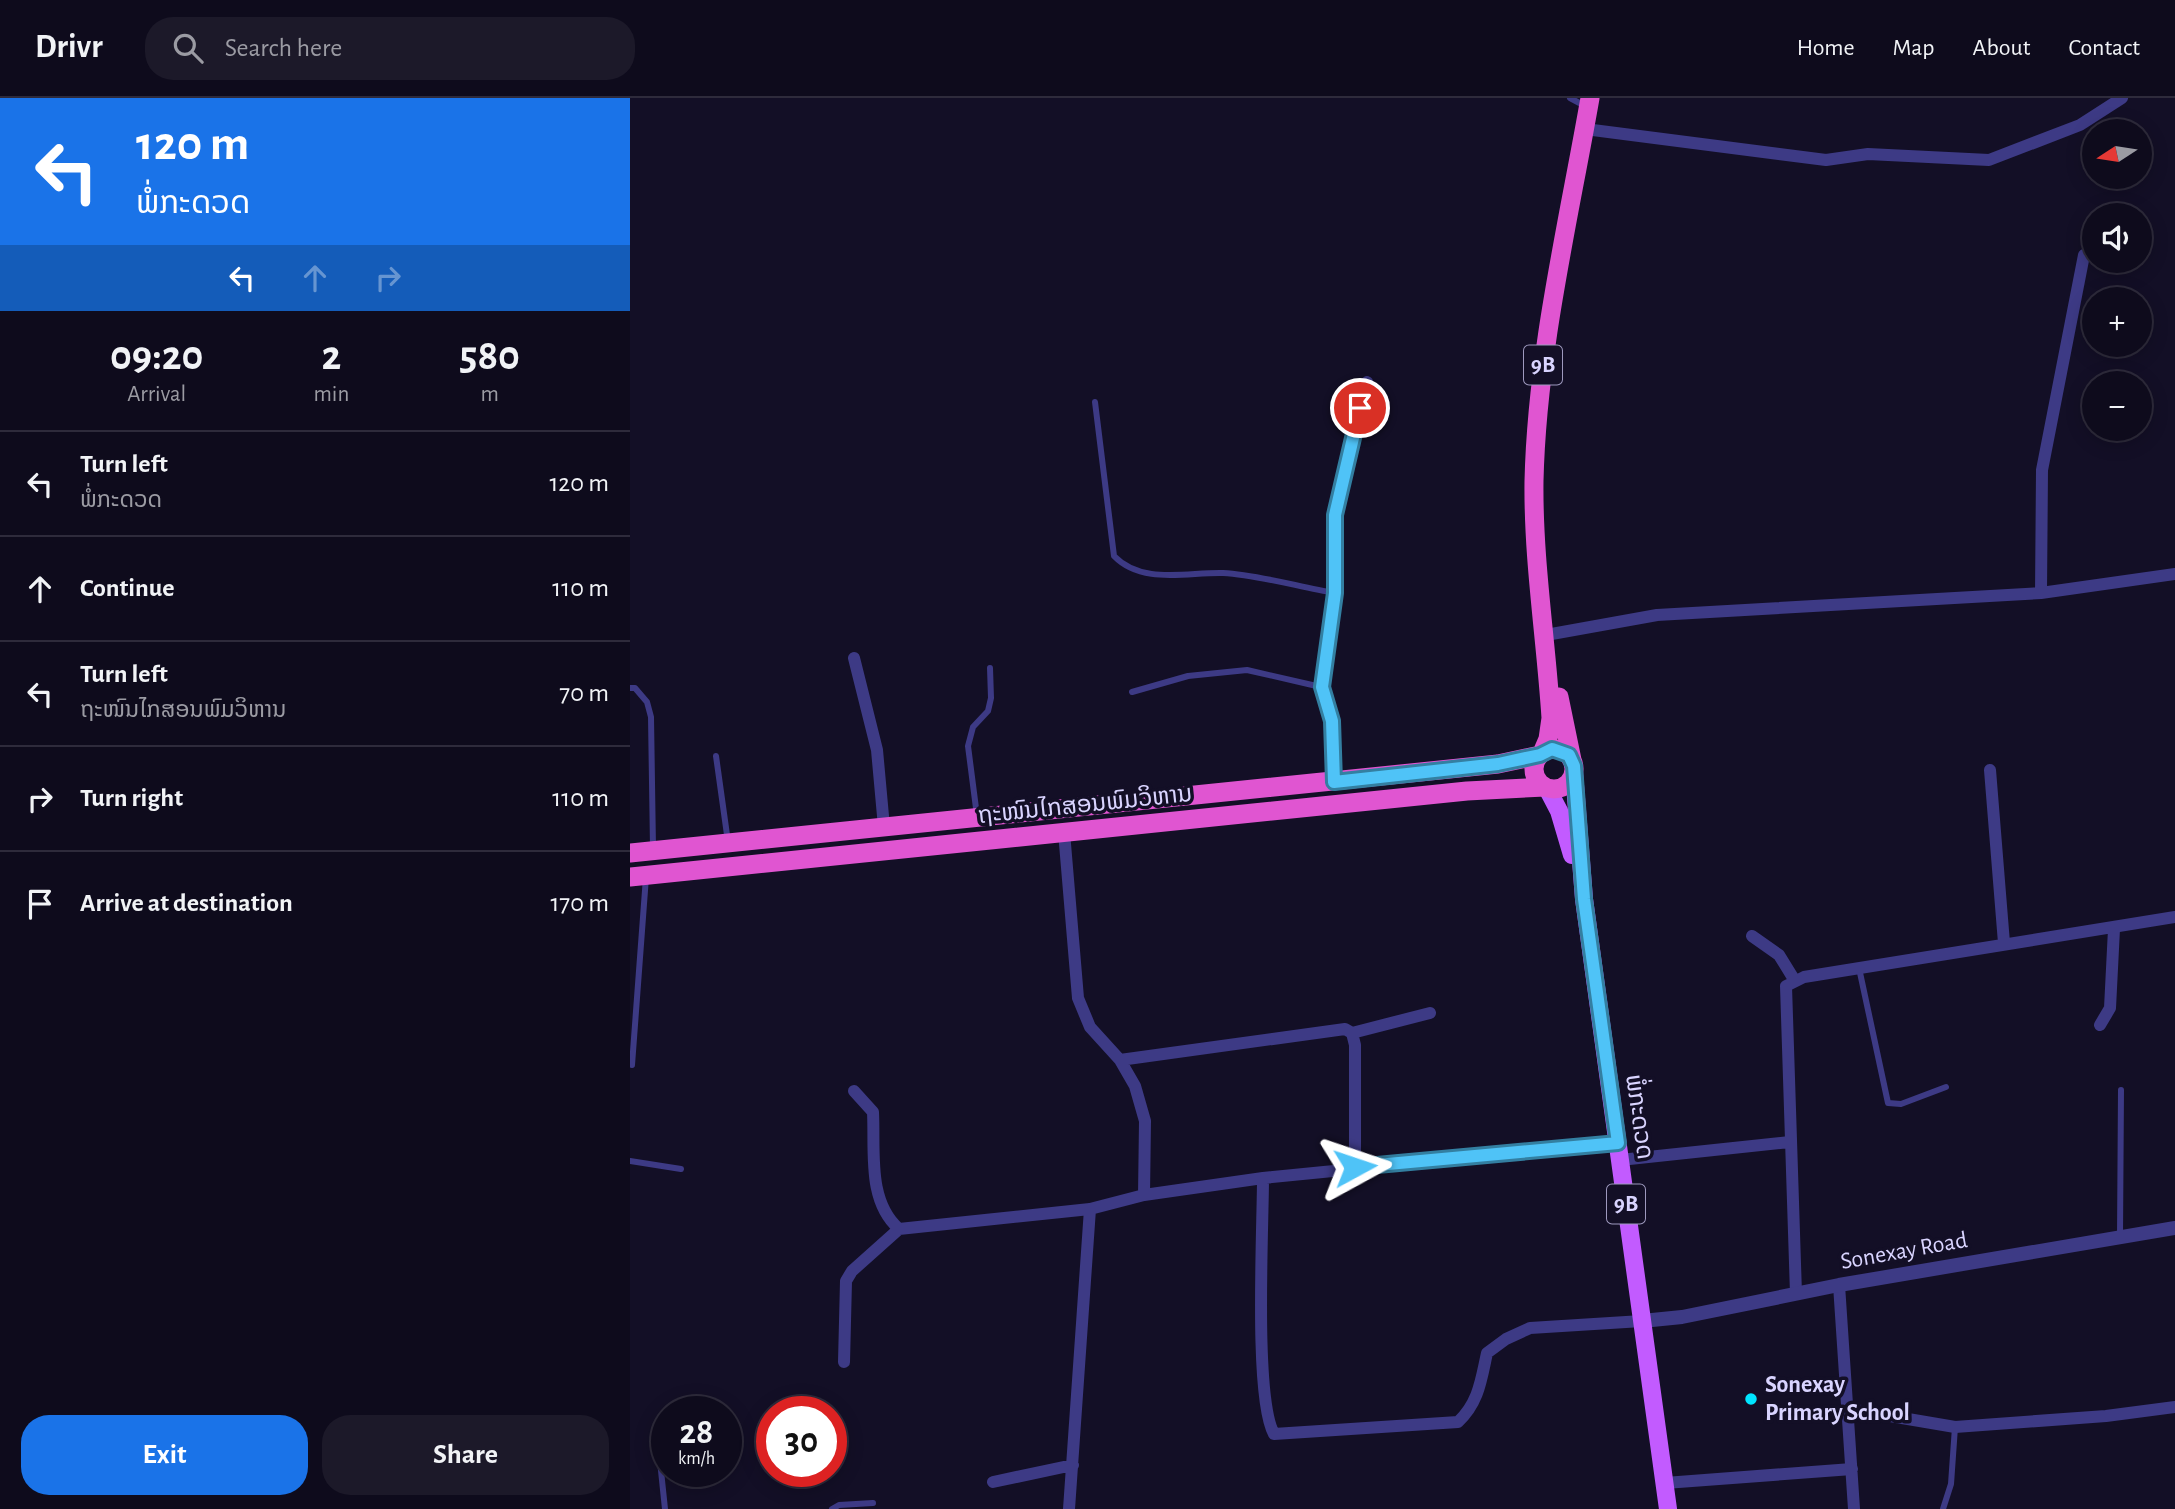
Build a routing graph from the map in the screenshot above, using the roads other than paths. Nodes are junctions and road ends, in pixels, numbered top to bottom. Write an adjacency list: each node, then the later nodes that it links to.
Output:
1 (1570, 98): 3 (lane)
2 (2122, 98): 4 (street)
3 (1589, 103): 4 (highway, 9B)
4 (1585, 129): 11 (highway, 9B)
5 (2082, 265): 10 (street)
6 (1367, 382): 9 (street)
7 (1095, 402): 9 (lane)
8 (2175, 574): 10 (street)
9 (1335, 593): 15 (street)
10 (2041, 593): 11 (street)
11 (1546, 635): 17 (highway, 9B); 19 (highway, 9B)
12 (854, 657): 26 (street)
13 (990, 668): 24 (lane)
14 (632, 687): 29 (lane)
15 (1322, 687): 16 (lane); 21 (street)
16 (1132, 692)
17 (1541, 754): 19 (highway); 21 (highway, ຖະໜົນໄກສອນພົມວິຫານ); 22 (highway)
18 (716, 756): 28 (lane)
19 (1573, 766): 22 (highway); 32 (main road, 9B)
20 (1990, 769): 36 (street)
21 (1334, 782): 23 (highway, ຖະໜົນໄກສອນພົມວິຫານ)
22 (1546, 788): 25 (highway, ຖະໜົນໄກສອນພົມວິຫານ); 32 (main road, 9B)
23 (1168, 800): 24 (highway, ຖະໜົນໄກສອນພົມວິຫານ); 25 (highway)
24 (977, 818): 26 (highway, ຖະໜົນໄກສອນພົມວິຫານ)
25 (1170, 821): 27 (highway, ຖະໜົນໄກສອນພົມວິຫານ)
26 (884, 827): 28 (highway, ຖະໜົນໄກສອນພົມວິຫານ)
27 (1064, 832): 31 (highway, ຖະໜົນໄກສອນພົມວິຫານ); 42 (street)
28 (728, 844): 29 (highway, ຖະໜົນໄກສອນພົມວິຫານ)
29 (653, 851): 30 (highway, ຖະໜົນໄກສອນພົມວິຫານ)
30 (630, 853)
31 (638, 876): 43 (lane)
32 (1584, 899): 48 (main road, ພໍ່ກະດວດ / 9B)
33 (2175, 917): 34 (street)
34 (2114, 929): 36 (street); 40 (street)
35 (1752, 936): 38 (street)
36 (2004, 943): 37 (street)
37 (1859, 968): 38 (street); 44 (lane)
38 (1795, 981): 47 (street)
39 (1430, 1013): 41 (street)
40 (2100, 1026)
41 (1352, 1033): 42 (street); 50 (street)
42 (1120, 1060): 53 (street)
43 (632, 1065)
44 (1946, 1087)
45 (2121, 1090): 57 (lane)
46 (854, 1091): 56 (street)
47 (1790, 1142): 48 (street); 59 (street)
48 (1619, 1151): 50 (street); 60 (main road, ພໍ່ກະດວດ / 9B)
49 (630, 1161): 51 (lane)
50 (1355, 1167): 52 (street)
51 (681, 1169)
52 (1263, 1178): 53 (street); 60 (street)
53 (1144, 1195): 54 (street)
54 (1090, 1209): 56 (street); 65 (street)
55 (2175, 1228): 57 (street, Sonexay Road)
56 (899, 1229): 61 (street)
57 (2120, 1235): 58 (street, Sonexay Road)
58 (1839, 1285): 59 (street, Sonexay Road); 63 (street)
59 (1796, 1294): 60 (street, Sonexay Road)
60 (1642, 1321): 68 (main road, ພໍ່ກະດວດ / 9B)
61 (844, 1362)
62 (2175, 1407): 64 (street)
63 (1849, 1409): 64 (street); 66 (street)
64 (1955, 1427): 76 (lane)
65 (1073, 1465): 67 (street); 73 (street)
66 (1852, 1469): 68 (street); 75 (street)
67 (993, 1482)
68 (1665, 1483): 74 (main road, ພໍ່ກະດວດ / 9B)
69 (663, 1487): 71 (lane)
70 (873, 1503): 72 (lane)
71 (665, 1509)
72 (832, 1509)
73 (1069, 1509)
74 (1668, 1509)
75 (1854, 1509)
76 (1943, 1509)

